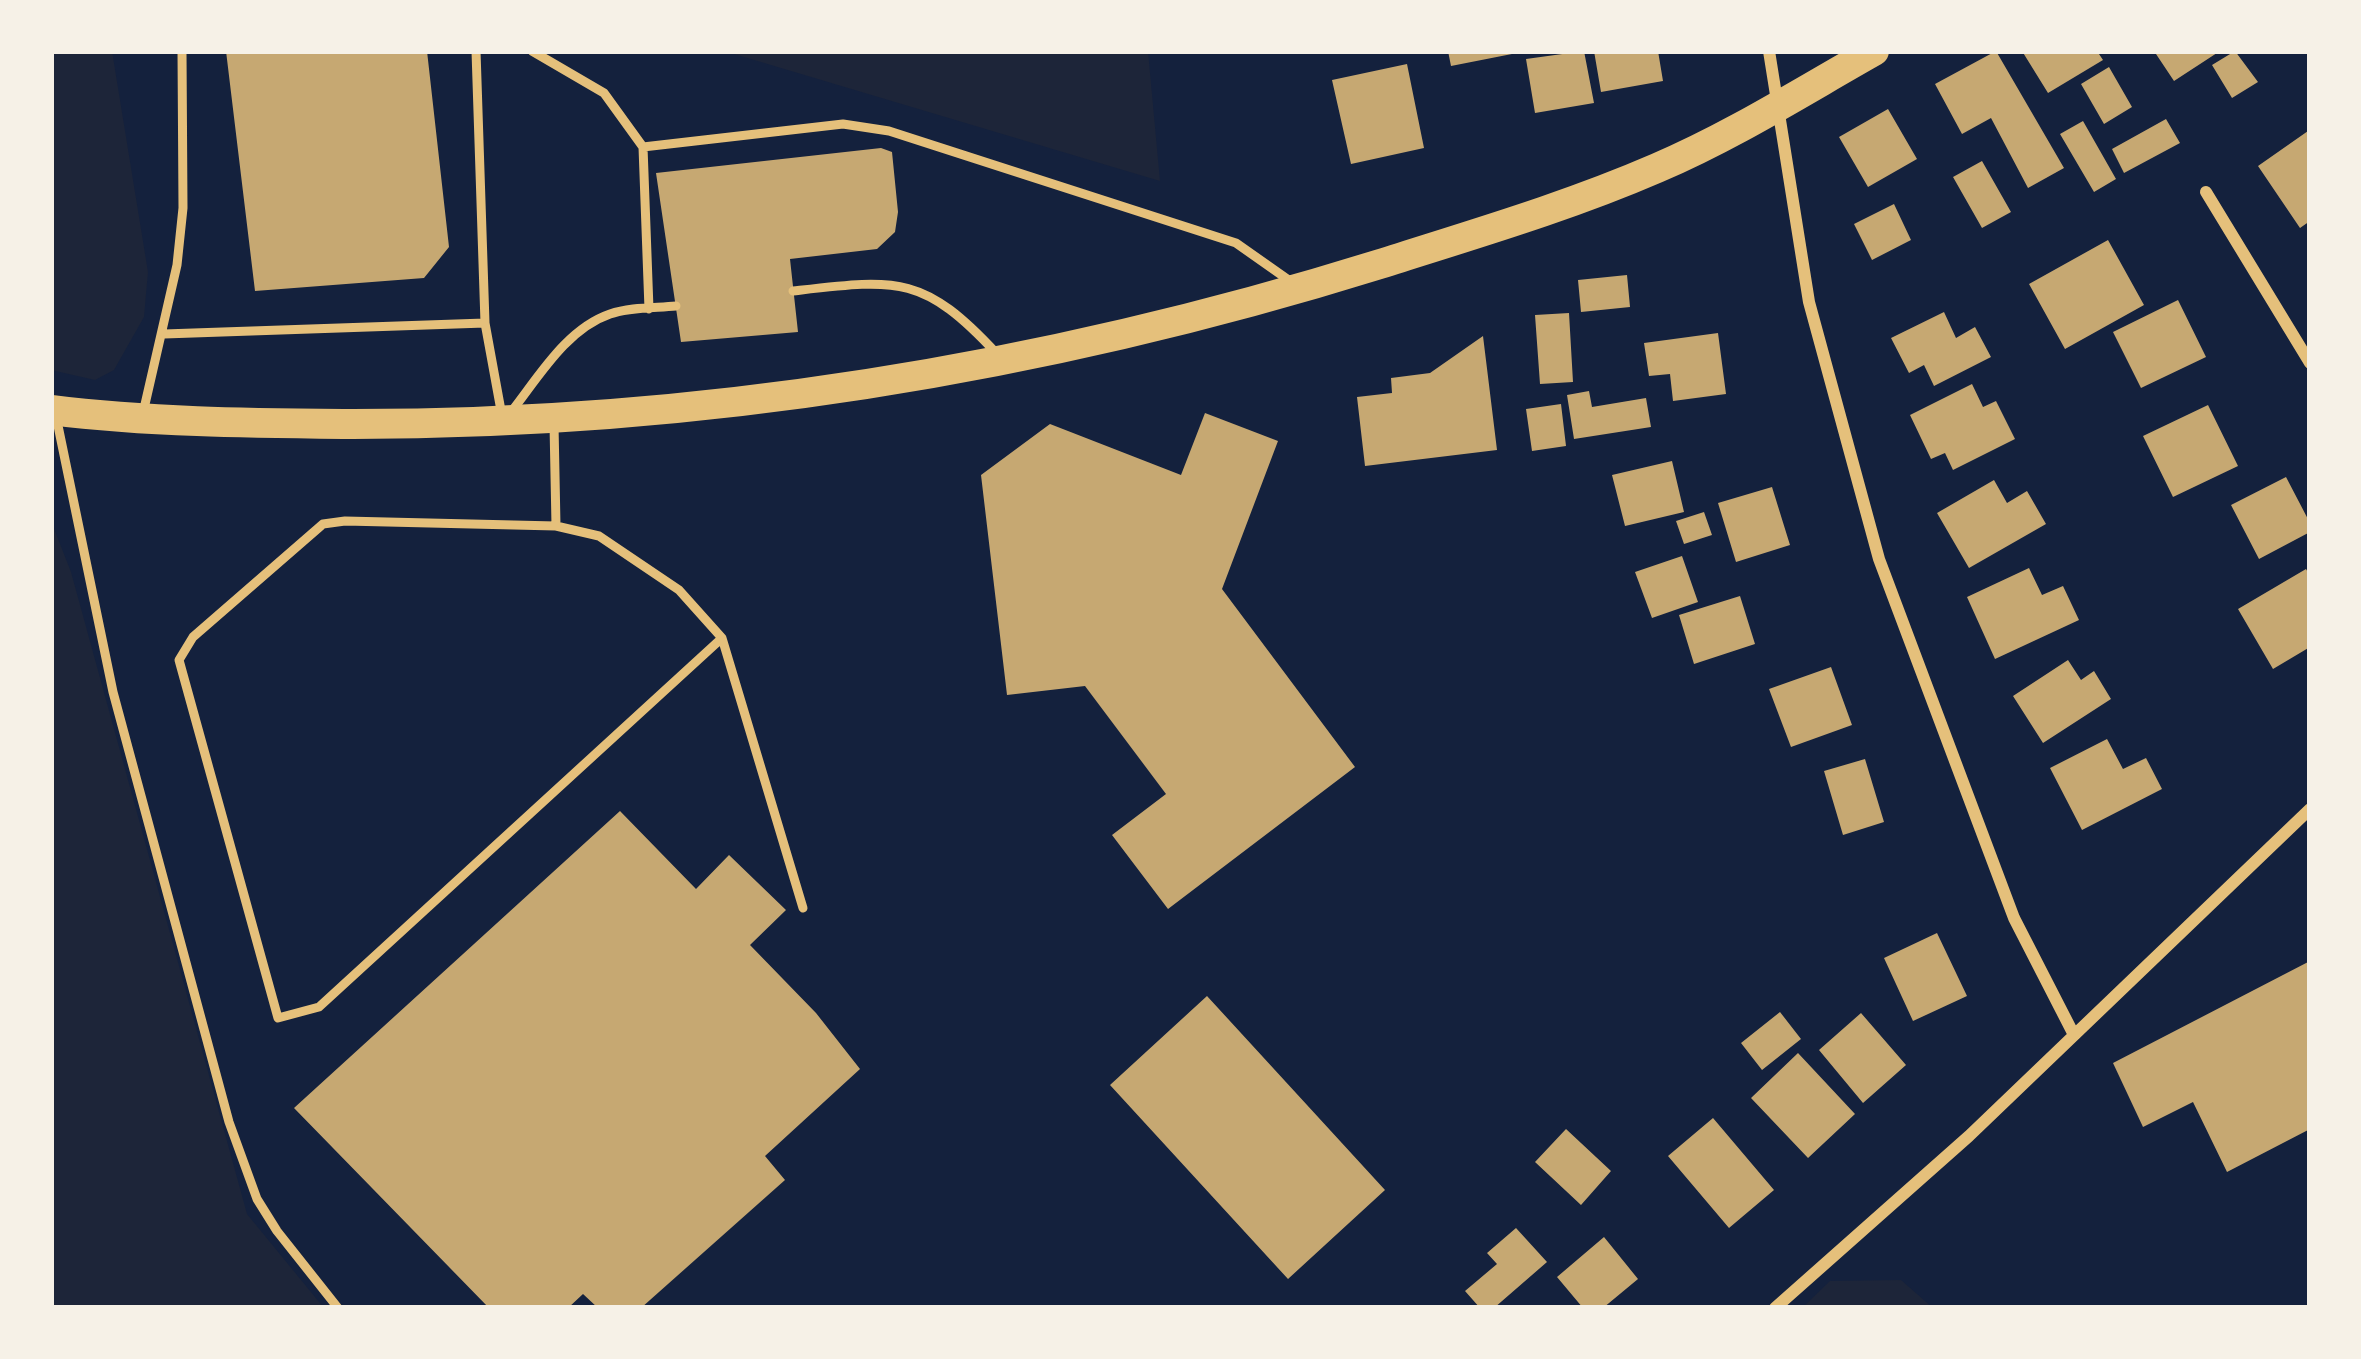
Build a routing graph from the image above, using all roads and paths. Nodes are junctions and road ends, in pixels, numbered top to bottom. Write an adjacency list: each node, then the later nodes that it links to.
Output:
1 (182, 51): 14 (lane)
2 (476, 51): 13 (lane)
3 (532, 51): 7 (lane)
4 (1769, 51): 6 (street)
5 (1874, 51): 6 (main road)
6 (1778, 104): 9 (main road); 25 (street)
7 (644, 147): 9 (lane); 12 (lane)
8 (2206, 192): 16 (street)
9 (1300, 289): 15 (main road)
10 (793, 291): 15 (lane)
11 (676, 306): 12 (lane)
12 (649, 309): 20 (lane)
13 (485, 322): 14 (lane); 20 (lane)
14 (164, 334): 18 (lane)
15 (1004, 363): 19 (main road)
16 (2310, 363)
17 (53, 411): 18 (main road); 26 (lane)
18 (142, 418): 20 (main road)
19 (554, 418): 20 (main road); 21 (lane)
20 (504, 421)
21 (556, 526): 22 (lane); 22 (lane)
22 (722, 638): 24 (lane)
23 (2310, 809): 25 (street)
24 (803, 908)
25 (2073, 1033): 27 (street)
26 (338, 1308)
27 (1775, 1308)

